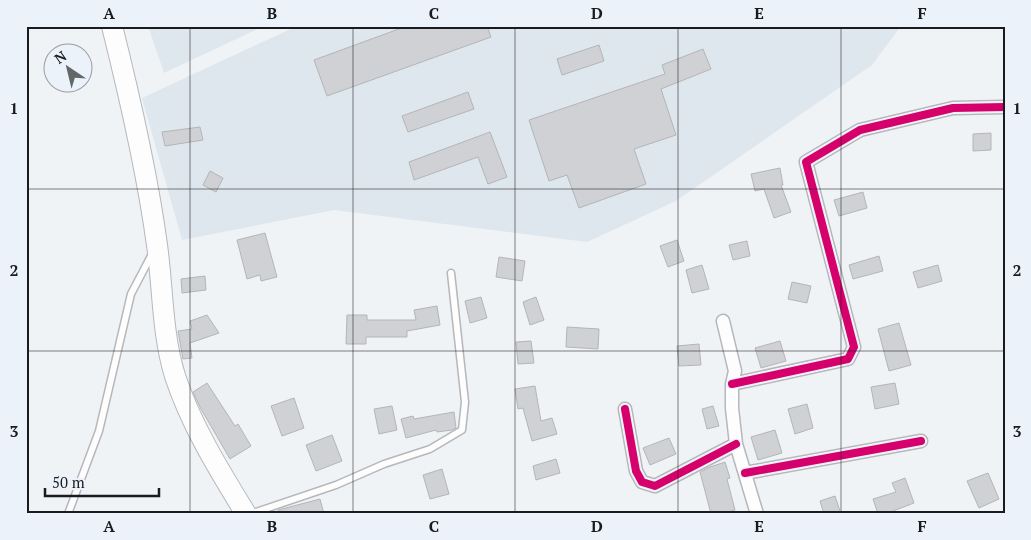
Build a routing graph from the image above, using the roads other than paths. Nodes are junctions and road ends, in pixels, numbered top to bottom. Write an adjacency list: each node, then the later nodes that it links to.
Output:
1 (112, 26): 3 (main road)
2 (1005, 107): 6 (street)
3 (157, 245): 11 (lane); 12 (main road)
4 (451, 273): 13 (lane)
5 (722, 321): 6 (street)
6 (732, 384): 9 (street)
7 (625, 409): 9 (street)
8 (921, 441): 10 (street)
9 (736, 444): 10 (street)
10 (745, 473): 14 (street)
11 (68, 514)
12 (246, 514)
13 (250, 514)
14 (757, 514)

